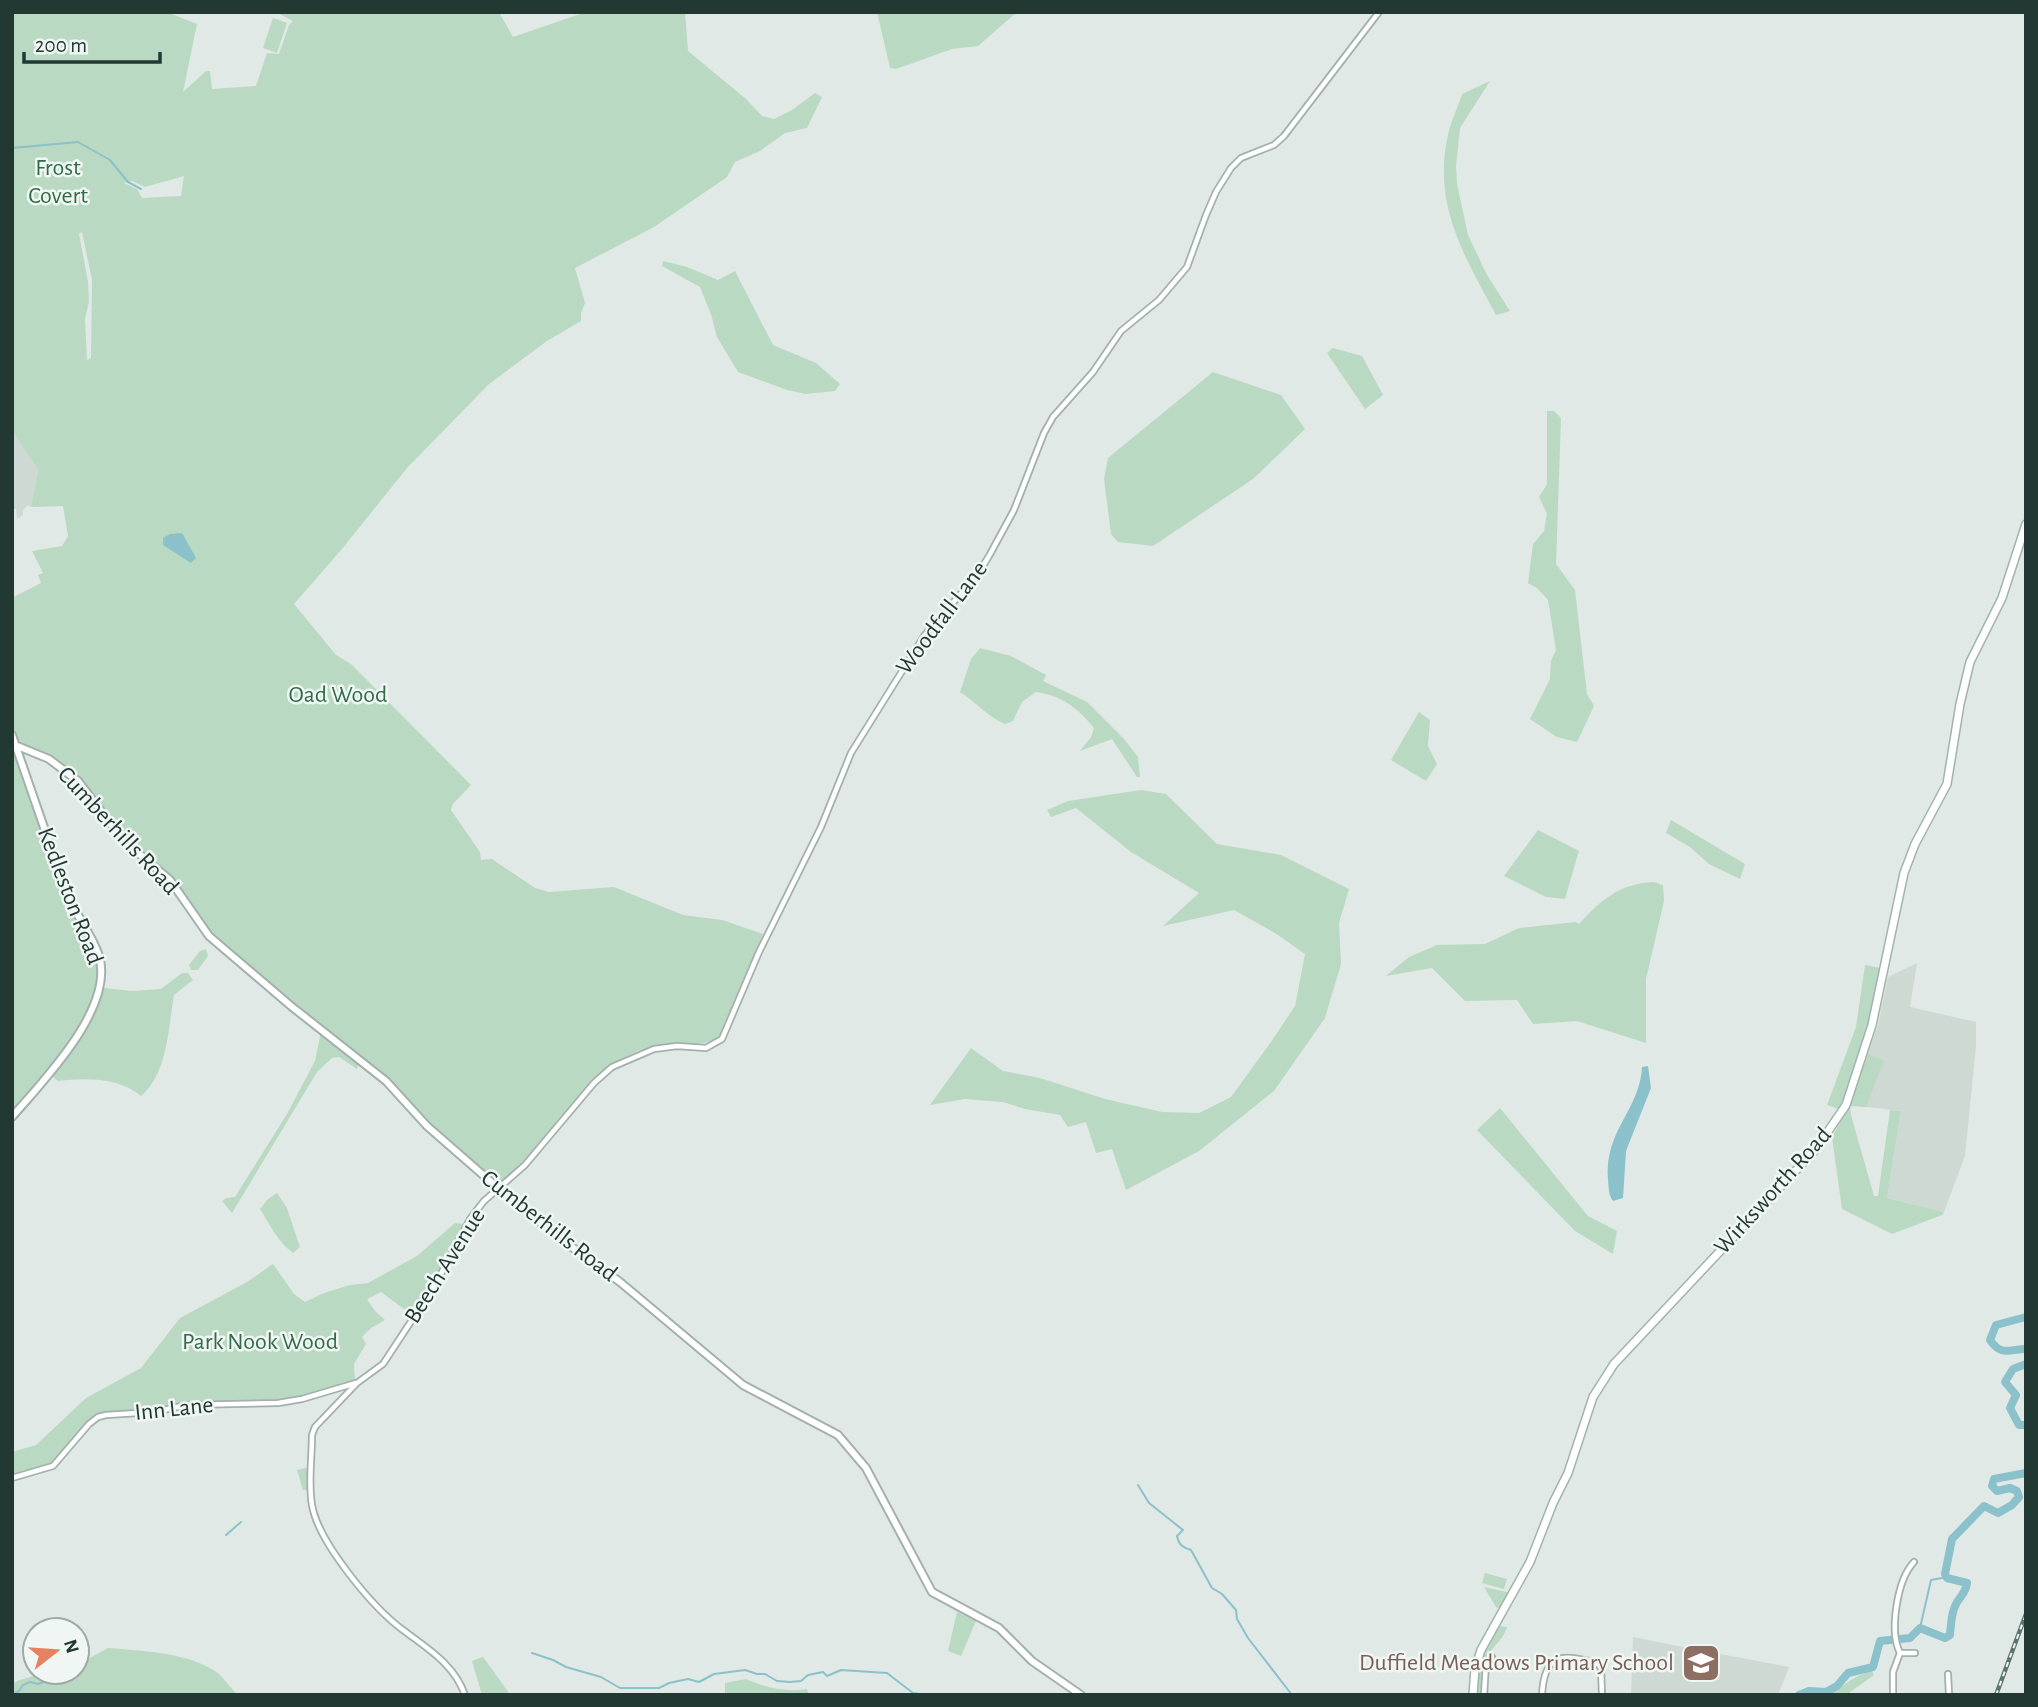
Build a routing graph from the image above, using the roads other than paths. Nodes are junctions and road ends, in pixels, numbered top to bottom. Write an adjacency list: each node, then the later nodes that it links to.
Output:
1 (1379, 12): 6 (street, Woodfall Lane)
2 (2026, 524): 16 (main road, Wirksworth Road)
3 (12, 735): 4 (street, Kedleston Road)
4 (15, 745): 5 (street, Kedleston Road); 6 (street, Cumberhills Road)
5 (12, 1117)
6 (498, 1188): 7 (street, Beech Avenue); 15 (street, Cumberhills Road)
7 (357, 1383): 8 (street, Inn Lane); 14 (street, Beech Avenue)
8 (12, 1478)
9 (1914, 1562): 10 (street)
10 (1900, 1653): 11 (street); 20 (street)
11 (1915, 1653)
12 (1492, 1657): 17 (street)
13 (1948, 1674): 21 (street)
14 (465, 1695)
15 (1081, 1695)
16 (1473, 1695)
17 (1484, 1695)
18 (1542, 1695): 19 (street)
19 (1602, 1695)
20 (1893, 1695)
21 (1950, 1695)

